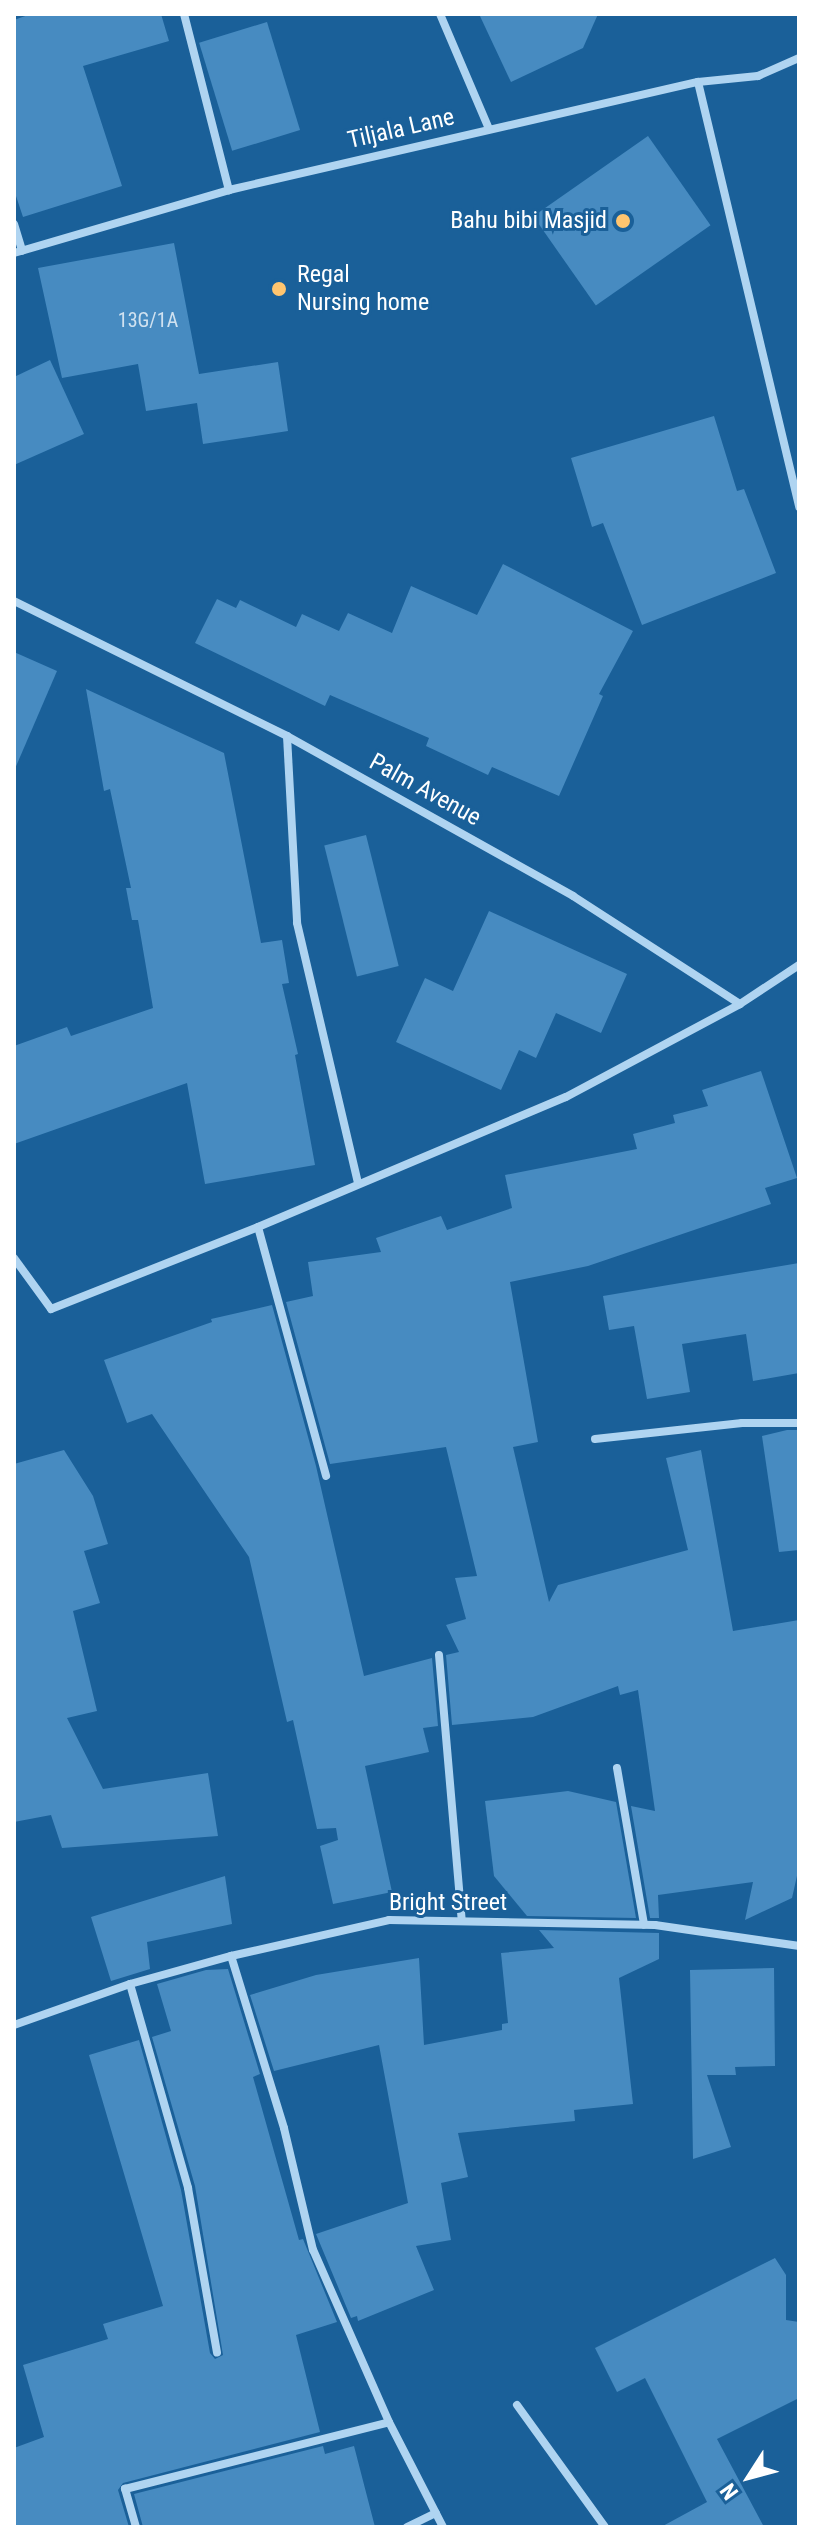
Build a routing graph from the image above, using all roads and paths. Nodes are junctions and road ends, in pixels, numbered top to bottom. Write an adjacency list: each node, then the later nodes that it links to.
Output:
1 (184, 14): 6 (street)
2 (440, 14): 5 (street)
3 (799, 58): 4 (street, Tiljala Lane)
4 (698, 82): 5 (street, Tiljala Lane); 9 (street)
5 (489, 129): 6 (street, Tiljala Lane)
6 (229, 190): 8 (street, Tiljala Lane)
7 (14, 224): 8 (street)
8 (18, 252)
9 (799, 507)
10 (14, 601): 11 (street, Palm Avenue)
11 (287, 736): 13 (street, Palm Avenue); 14 (street)
12 (799, 965): 13 (street)
13 (740, 1004): 14 (street)
14 (358, 1184): 15 (street)
15 (258, 1227): 16 (street); 19 (street)
16 (14, 1258)
17 (799, 1423): 18 (street)
18 (595, 1439)
19 (326, 1476)
20 (439, 1655): 22 (street)
21 (617, 1768): 23 (street)
22 (462, 1921): 23 (street, Bright Street); 25 (street, Bright Street)
23 (644, 1925): 24 (street, Bright Street)
24 (799, 1946)
25 (231, 1956): 26 (street, Bright Street); 30 (street)
26 (130, 1984): 27 (street, Bright Street); 28 (street)
27 (14, 2025)
28 (217, 2352)
29 (517, 2405): 35 (street)
30 (389, 2422): 31 (street); 32 (street)
31 (436, 2513): 33 (street); 34 (street)
32 (136, 2527)
33 (407, 2527)
34 (443, 2527)
35 (605, 2527)

